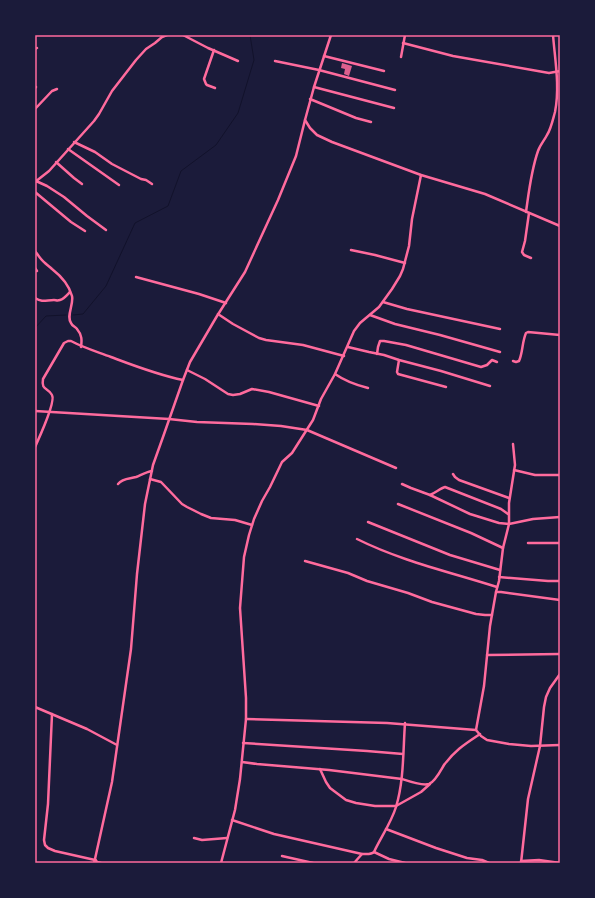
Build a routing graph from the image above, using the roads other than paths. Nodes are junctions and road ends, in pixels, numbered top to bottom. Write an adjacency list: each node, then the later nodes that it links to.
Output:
1 (168, 35): 25 (street)
2 (183, 35): 7 (street)
3 (331, 35): 8 (street)
4 (405, 35): 6 (street)
5 (553, 35): 14 (street)
6 (403, 43): 9 (street); 14 (street)
7 (214, 50): 10 (street); 17 (street)
8 (324, 56): 12 (street); 13 (street)
9 (401, 57)
10 (238, 61)
11 (275, 61): 12 (street)
12 (319, 70): 16 (street); 19 (street)
13 (384, 71)
14 (556, 72): 15 (street); 34 (street)
15 (560, 72)
16 (314, 87): 20 (street); 21 (street)
17 (215, 88)
18 (57, 89): 22 (street)
19 (395, 90)
20 (310, 99): 23 (street); 24 (street)
21 (394, 108)
22 (35, 109)
23 (305, 120): 28 (street); 45 (street)
24 (371, 122)
25 (74, 142): 26 (street); 31 (street)
26 (68, 149): 27 (street); 32 (street)
27 (56, 162): 29 (street); 30 (street)
28 (421, 175): 34 (street); 41 (street)
29 (36, 182): 36 (street)
30 (82, 184)
31 (152, 184)
32 (119, 185)
33 (35, 192): 37 (street)
34 (527, 212): 35 (street); 40 (street)
35 (560, 226)
36 (106, 230)
37 (85, 231)
38 (350, 250): 41 (street)
39 (35, 251): 43 (street)
40 (531, 258)
41 (405, 263): 46 (street)
42 (136, 277): 45 (street)
43 (70, 292): 44 (street); 51 (street)
44 (35, 298)
45 (226, 302): 47 (street)
46 (383, 302): 48 (street); 49 (street)
47 (218, 314): 55 (street); 59 (street)
48 (370, 315): 52 (street); 53 (street)
49 (500, 329)
50 (560, 335): 57 (street)
51 (81, 347): 61 (street); 67 (street)
52 (348, 347): 54 (street); 55 (street)
53 (500, 352)
54 (377, 354): 56 (street); 58 (street)
55 (344, 356): 60 (street)
56 (399, 360): 62 (street); 63 (street)
57 (512, 361)
58 (497, 362)
59 (187, 370): 61 (street); 65 (street)
60 (335, 374): 64 (street); 65 (street)
61 (183, 380): 68 (street)
62 (490, 386)
63 (446, 387)
64 (368, 388)
65 (319, 406): 69 (street)
66 (35, 411): 67 (street)
67 (49, 412): 68 (street); 71 (street)
68 (169, 419): 69 (street); 74 (street)
69 (307, 430): 72 (street); 87 (street)
70 (513, 444): 73 (street)
71 (35, 447)
72 (396, 468)
73 (514, 470): 76 (street); 81 (street)
74 (152, 471): 77 (street); 78 (street)
75 (452, 474): 81 (street)
76 (560, 475)
77 (150, 479): 87 (street); 110 (street)
78 (118, 484)
79 (402, 484): 80 (street)
80 (430, 495): 83 (street); 86 (street)
81 (509, 498): 83 (street)
82 (398, 504): 91 (street)
83 (508, 514): 86 (street)
84 (560, 517): 86 (street)
85 (368, 522): 93 (street)
86 (508, 524): 91 (street)
87 (252, 525): 105 (street)
88 (357, 539): 96 (street)
89 (528, 543): 90 (street)
90 (560, 543)
91 (503, 548): 93 (street)
92 (305, 561): 99 (street)
93 (500, 570): 94 (street)
94 (500, 577): 95 (street); 96 (street)
95 (560, 580)
96 (497, 587): 97 (street)
97 (496, 592): 98 (street); 99 (street)
98 (560, 600)
99 (492, 615): 101 (street)
100 (560, 654): 101 (street)
101 (487, 655): 107 (street)
102 (560, 674): 112 (street)
103 (35, 707): 104 (street)
104 (52, 714): 110 (street); 126 (street)
105 (246, 719): 106 (street); 109 (street)
106 (405, 724): 107 (street); 113 (street)
107 (476, 730): 108 (street)
108 (480, 734): 112 (street); 117 (street)
109 (243, 743): 113 (street); 114 (street)
110 (117, 745): 126 (street)
111 (560, 745): 112 (street)
112 (540, 746): 127 (street)
113 (403, 754): 116 (street)
114 (242, 762): 115 (street); 119 (street)
115 (320, 769): 116 (street); 118 (street)
116 (402, 779): 117 (street); 118 (street)
117 (430, 784): 118 (street)
118 (396, 806): 120 (street)
119 (232, 820): 122 (street); 124 (street)
120 (386, 829): 123 (street); 133 (street)
121 (194, 838): 122 (street)
122 (227, 838): 129 (street)
123 (374, 852): 124 (street); 132 (street)
124 (362, 854): 131 (street)
125 (282, 856): 130 (street)
126 (95, 862): 128 (street)
127 (521, 862): 134 (street)
128 (101, 863)
129 (221, 863)
130 (313, 863)
131 (354, 863)
132 (405, 863)
133 (490, 863)
134 (560, 863)

